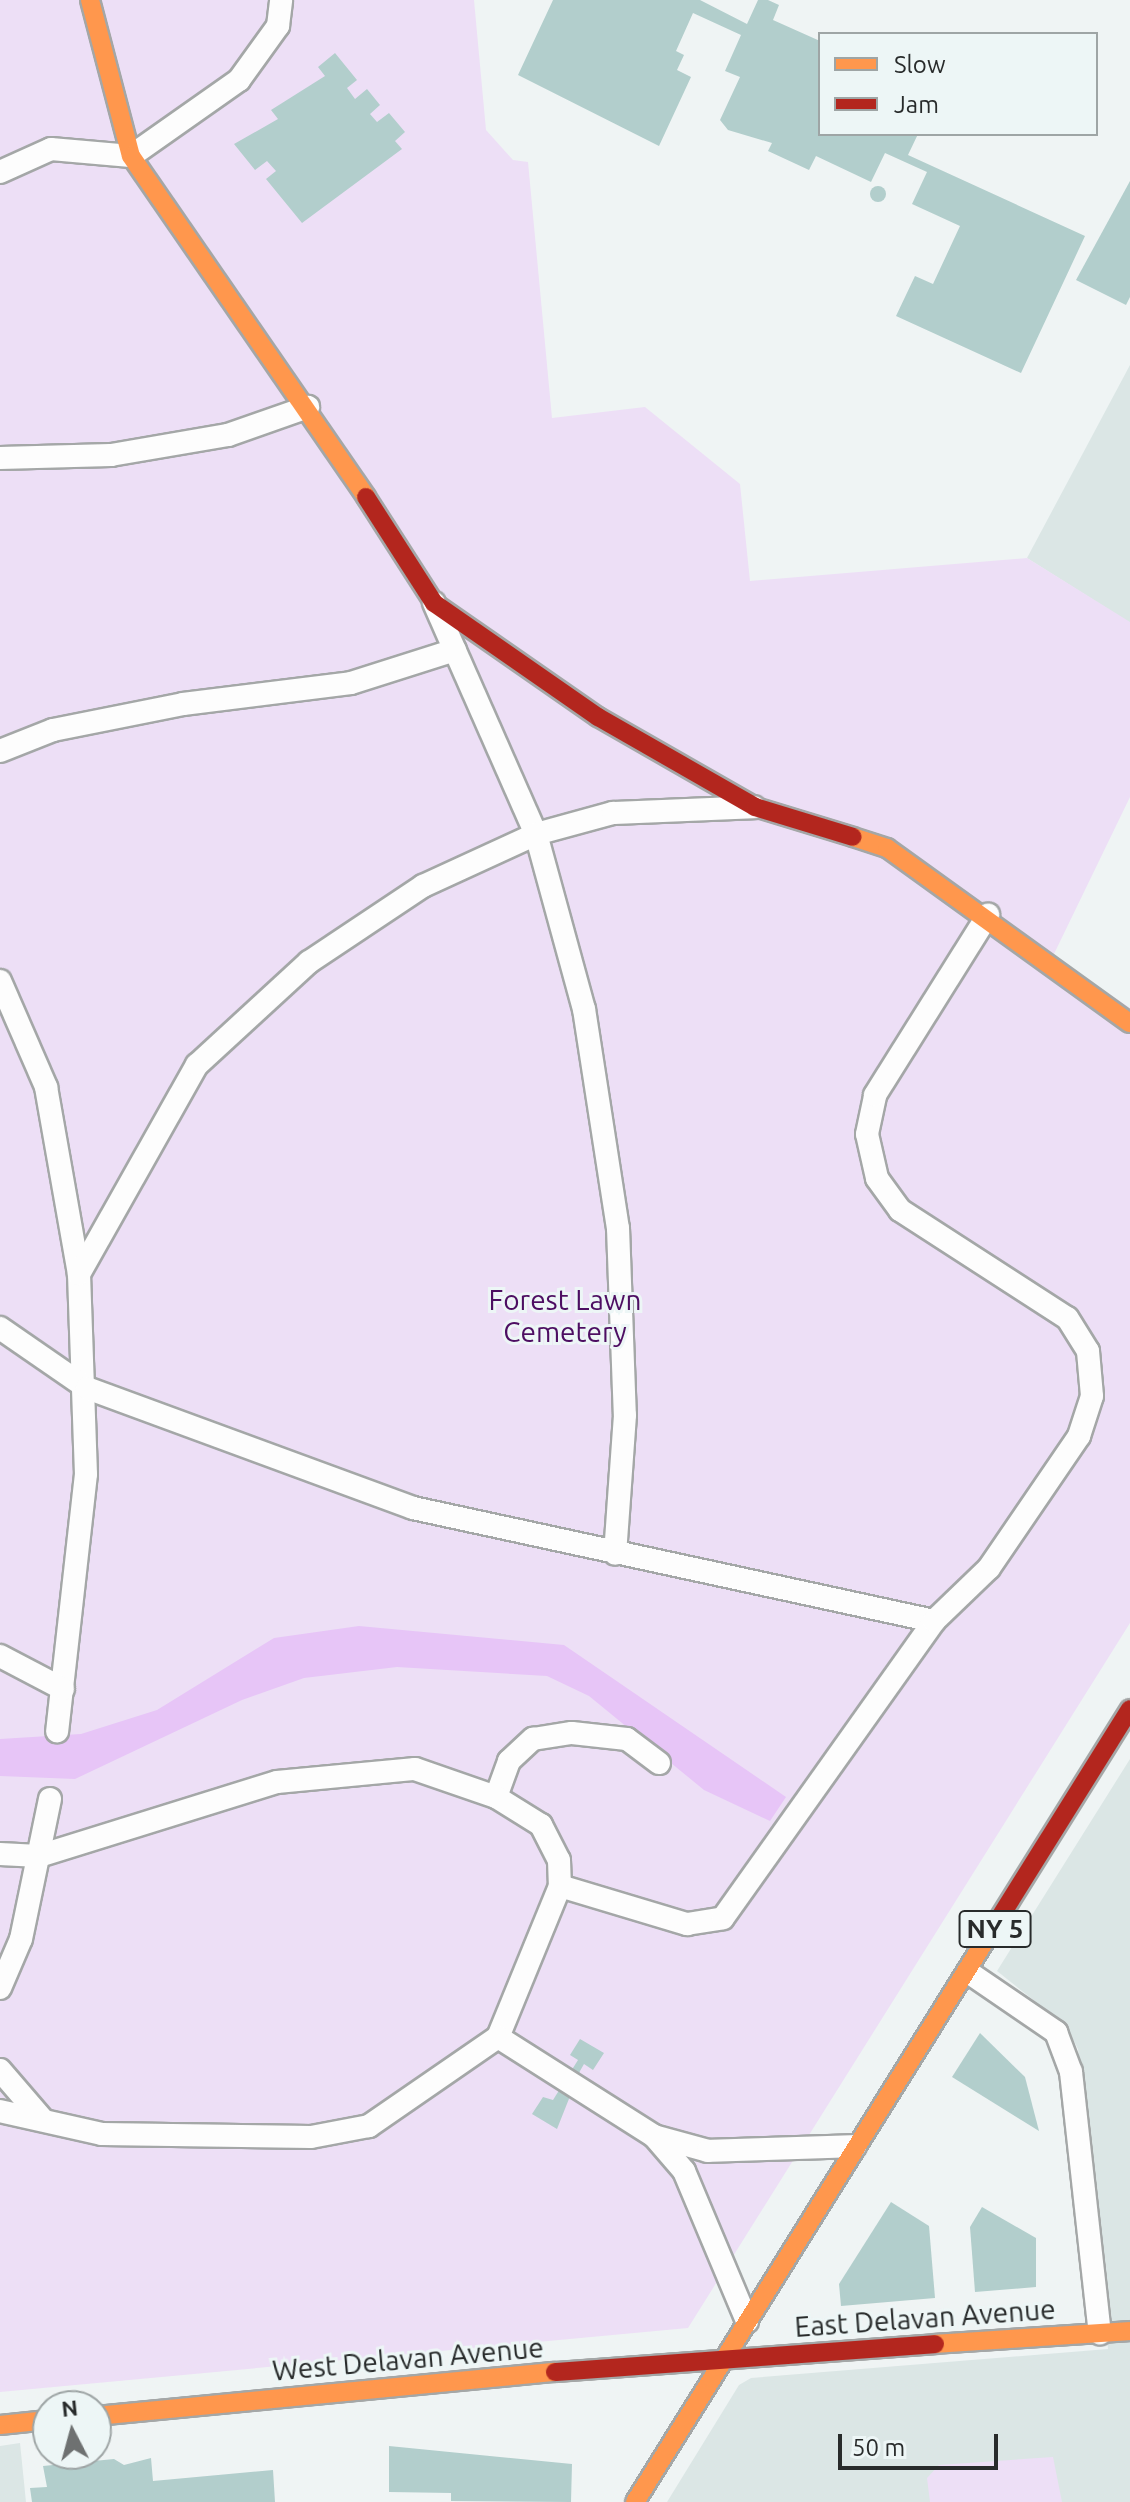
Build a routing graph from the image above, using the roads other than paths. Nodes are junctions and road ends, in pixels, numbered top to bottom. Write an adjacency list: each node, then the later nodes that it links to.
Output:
1 (90, 0): 3 (street)
2 (281, 0): 3 (street)
3 (131, 156): 4 (street); 5 (street)
4 (0, 172)
5 (308, 407): 6 (street); 7 (street)
6 (0, 458)
7 (434, 603): 8 (street); 10 (street)
8 (455, 650): 9 (street); 11 (street)
9 (0, 751)
10 (755, 807): 11 (street); 12 (street)
11 (536, 834): 15 (street); 18 (street)
12 (988, 915): 14 (street); 19 (street)
13 (0, 981): 15 (street)
14 (1130, 1023)
15 (79, 1274): 17 (street)
16 (0, 1328): 17 (street)
17 (87, 1388): 18 (street); 21 (street)
18 (615, 1554): 19 (street)
19 (934, 1621): 29 (street)
20 (0, 1656): 21 (street)
21 (63, 1689): 23 (street)
22 (1130, 1709): 30 (street, NY 5)
23 (57, 1731)
24 (659, 1763): 25 (street)
25 (496, 1797): 28 (street); 29 (street)
26 (50, 1799): 28 (street)
27 (0, 1854): 28 (street)
28 (39, 1856): 31 (street)
29 (560, 1886): 32 (street)
30 (968, 1972): 37 (street, NY 5); 40 (street)
31 (0, 1988)
32 (498, 2037): 35 (street); 36 (street)
33 (0, 2070): 35 (street)
34 (0, 2111): 35 (street)
35 (45, 2122)
36 (654, 2136): 37 (street); 38 (street)
37 (855, 2146): 38 (street, NY 5)
38 (747, 2321): 41 (street, NY 5)
39 (1130, 2331): 40 (street, East Delavan Avenue)
40 (1100, 2333): 41 (street, East Delavan Avenue)
41 (725, 2359): 42 (street, West Delavan Avenue); 45 (street, NY 5)
42 (112, 2415)
43 (32, 2422): 44 (street)
44 (0, 2425)
45 (635, 2502)

